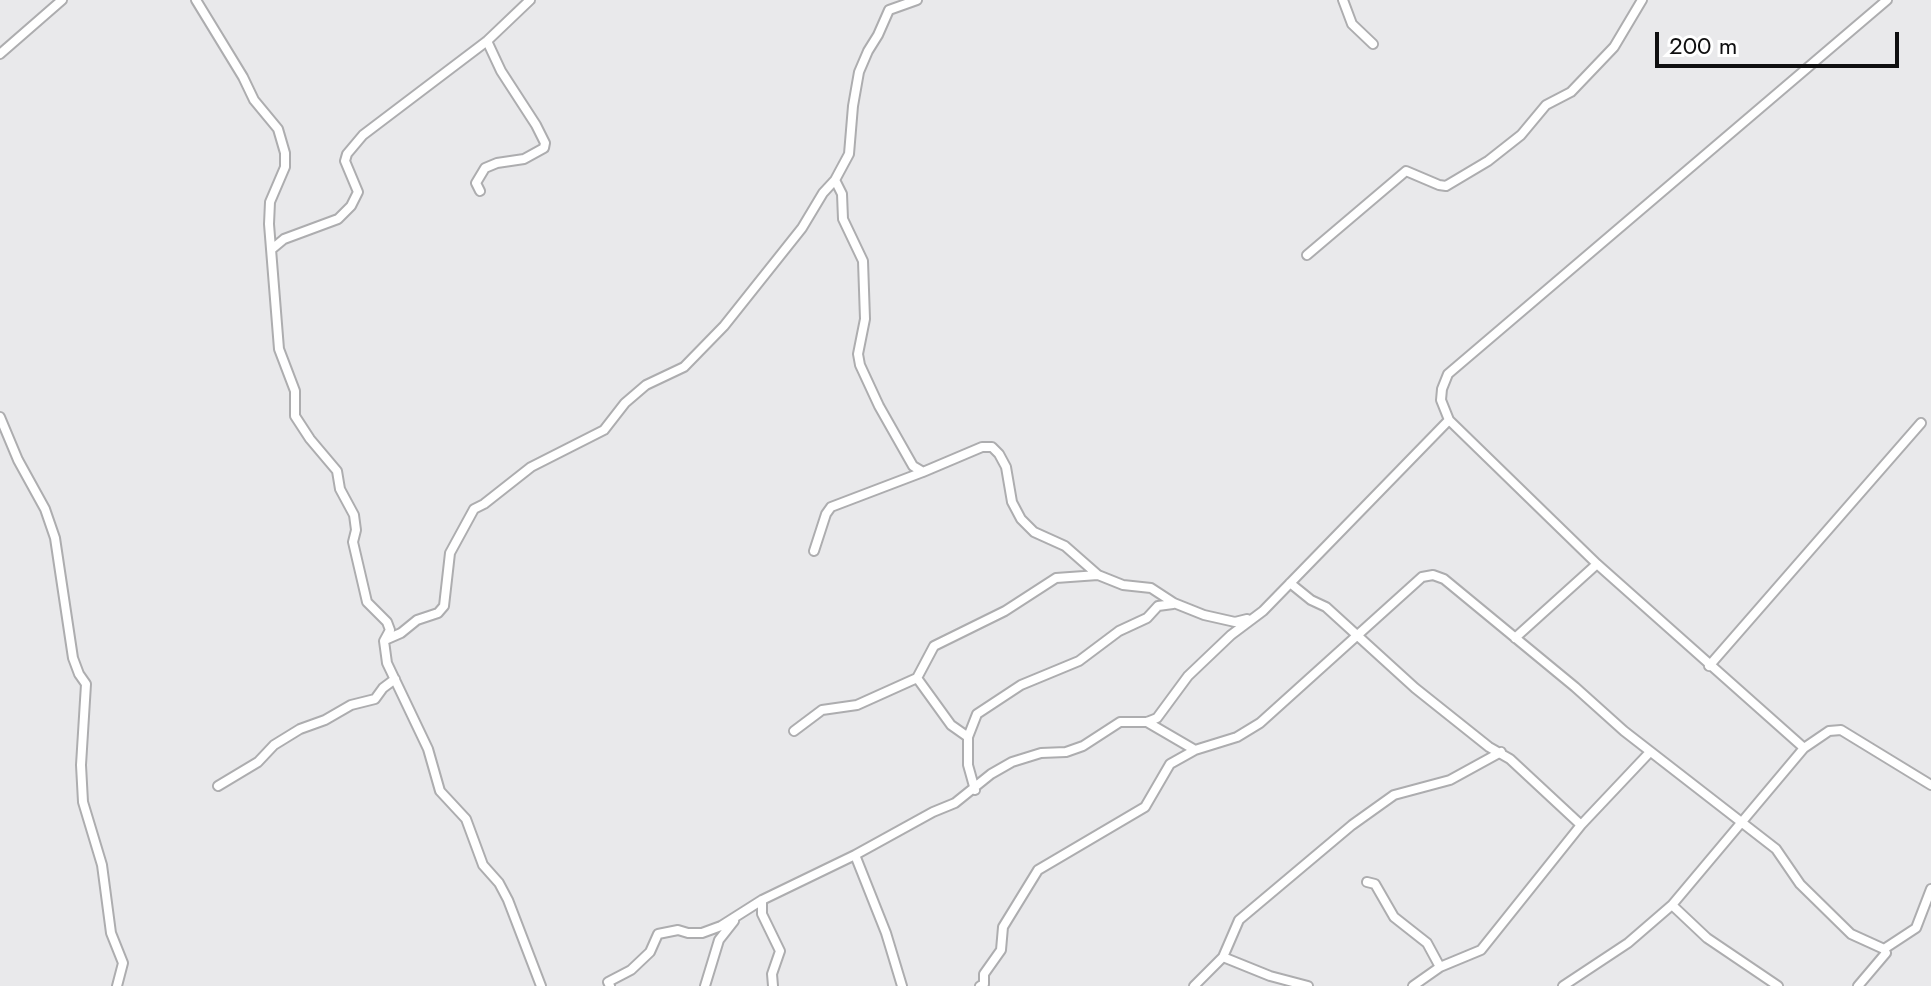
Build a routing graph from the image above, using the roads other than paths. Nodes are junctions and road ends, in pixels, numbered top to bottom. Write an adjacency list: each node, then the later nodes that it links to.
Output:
1 (62, 0): 10 (street)
2 (196, 0): 13 (street)
3 (530, 0): 8 (street)
4 (917, 0): 11 (street)
5 (1343, 0): 9 (street)
6 (1642, 0): 14 (street)
7 (1887, 0): 16 (street)
8 (487, 41): 12 (street); 13 (street)
9 (1373, 44)
10 (0, 54)
11 (835, 180): 18 (street); 27 (street)
12 (480, 191)
13 (272, 249): 27 (street)
14 (1307, 255)
15 (0, 417): 53 (street)
16 (1449, 420): 20 (street); 22 (street)
17 (1921, 423): 28 (street)
18 (923, 472): 19 (street); 21 (street)
19 (814, 551)
20 (1597, 564): 26 (street); 28 (street)
21 (1098, 575): 23 (street); 29 (street)
22 (1290, 583): 24 (street); 25 (street)
23 (1174, 603): 24 (street); 33 (street)
24 (1253, 618): 31 (street)
25 (1356, 635): 26 (street); 35 (street); 36 (street)
26 (1515, 638): 37 (street)
27 (384, 641): 30 (street)
28 (1709, 666): 34 (street)
29 (917, 678): 32 (street); 33 (street)
30 (395, 679): 39 (street); 54 (street)
31 (1147, 722): 35 (street); 40 (street)
32 (794, 731)
33 (968, 737): 40 (street)
34 (1804, 748): 38 (street); 41 (street)
35 (1195, 750): 59 (street)
36 (1501, 752): 42 (street); 50 (street)
37 (1650, 752): 41 (street); 42 (street)
38 (1931, 785)
39 (218, 786)
40 (975, 790): 43 (street)
41 (1741, 823): 47 (street); 49 (street)
42 (1581, 825): 51 (street)
43 (855, 855): 46 (street); 58 (street)
44 (1367, 882): 51 (street)
45 (1931, 889): 49 (street)
46 (762, 900): 48 (street); 57 (street)
47 (1672, 905): 63 (street); 64 (street)
48 (737, 917): 52 (street); 56 (street)
49 (1884, 949): 65 (street)
50 (1223, 957): 60 (street); 61 (street)
51 (1440, 967): 62 (street)
52 (609, 984): 55 (street)
53 (117, 986)
54 (541, 986)
55 (598, 986)
56 (705, 986)
57 (773, 986)
58 (902, 986)
59 (980, 986)
60 (1194, 986)
61 (1308, 986)
62 (1413, 986)
63 (1563, 986)
64 (1778, 986)
65 (1858, 986)

